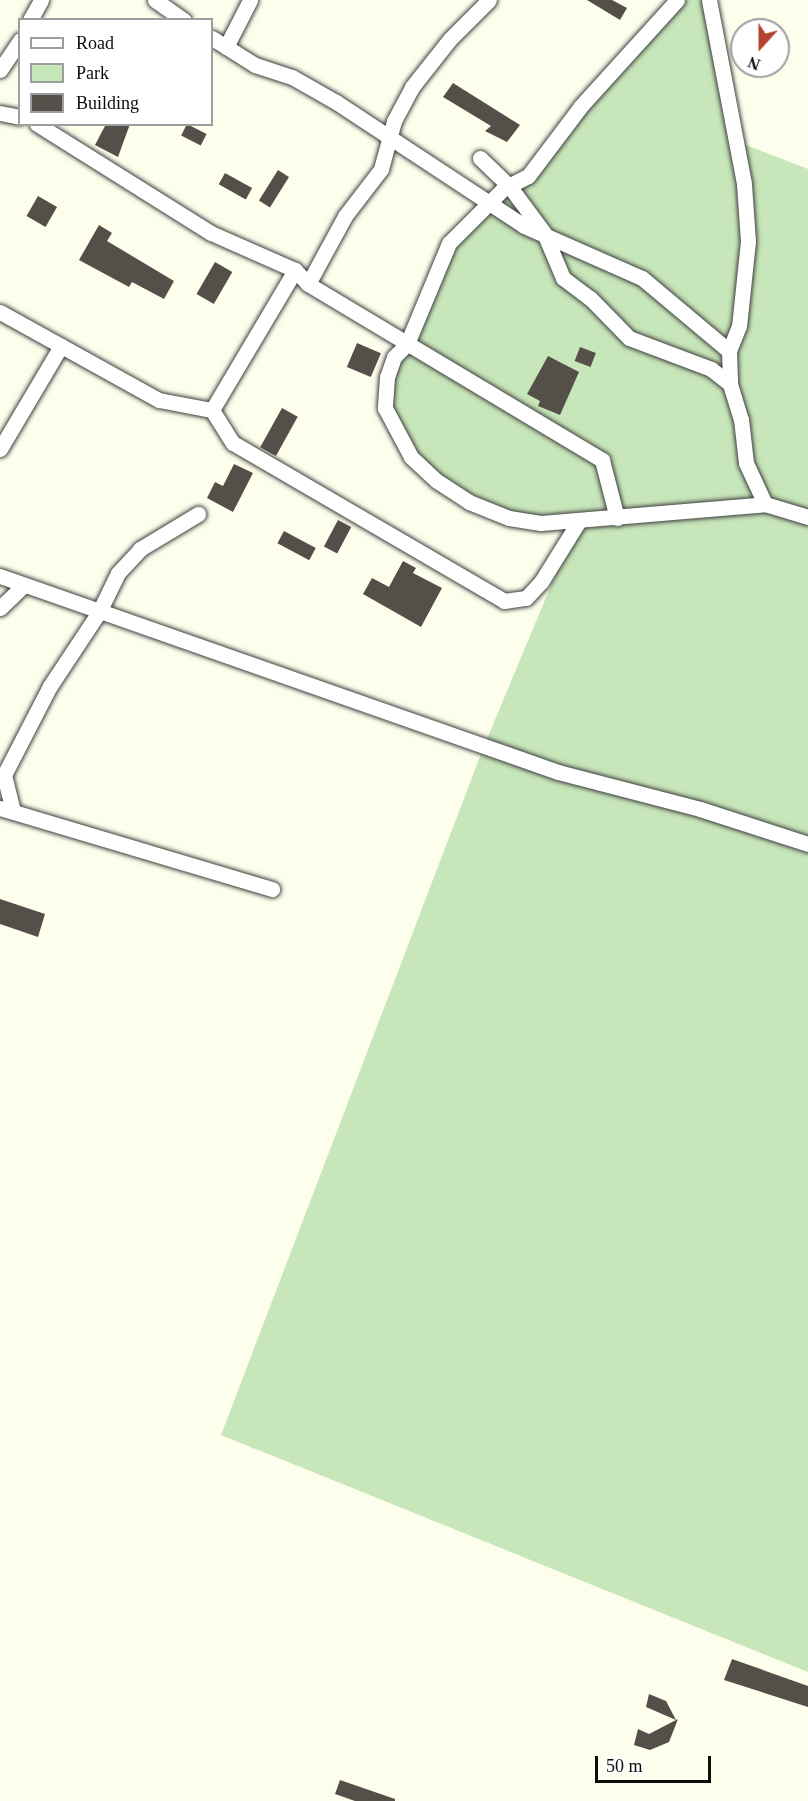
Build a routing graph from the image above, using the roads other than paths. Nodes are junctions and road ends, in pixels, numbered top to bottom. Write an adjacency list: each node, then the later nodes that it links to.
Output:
1 (41, 0): 7 (street)
2 (155, 0): 8 (street)
3 (250, 0): 11 (street)
4 (489, 0): 16 (street)
5 (677, 0): 18 (street)
6 (709, 0): 26 (street)
7 (31, 18)
8 (181, 18)
9 (213, 39): 11 (street)
10 (18, 43): 12 (street)
11 (225, 47): 16 (street)
12 (0, 70)
13 (0, 113): 14 (street)
14 (18, 117)
15 (41, 126): 21 (street)
16 (389, 139): 19 (street); 22 (street)
17 (480, 158): 18 (street)
18 (510, 187): 19 (street); 20 (street)
19 (491, 202): 20 (street); 24 (street)
20 (544, 234): 26 (street); 27 (street)
21 (295, 270): 22 (street); 28 (street)
22 (308, 284): 24 (street)
23 (0, 312): 25 (street)
24 (407, 344): 33 (street); 34 (street)
25 (61, 346): 28 (street); 29 (street)
26 (729, 351): 27 (street)
27 (730, 384): 30 (street)
28 (212, 411): 34 (street)
29 (0, 449)
30 (765, 504): 32 (street); 33 (street)
31 (198, 514): 38 (street)
32 (808, 517)
33 (617, 518): 34 (street)
34 (579, 521)
35 (0, 576): 36 (street)
36 (24, 585): 37 (street); 38 (street)
37 (0, 608)
38 (99, 612): 39 (street); 40 (street)
39 (7, 809): 41 (street)
40 (808, 844)
41 (272, 889)

